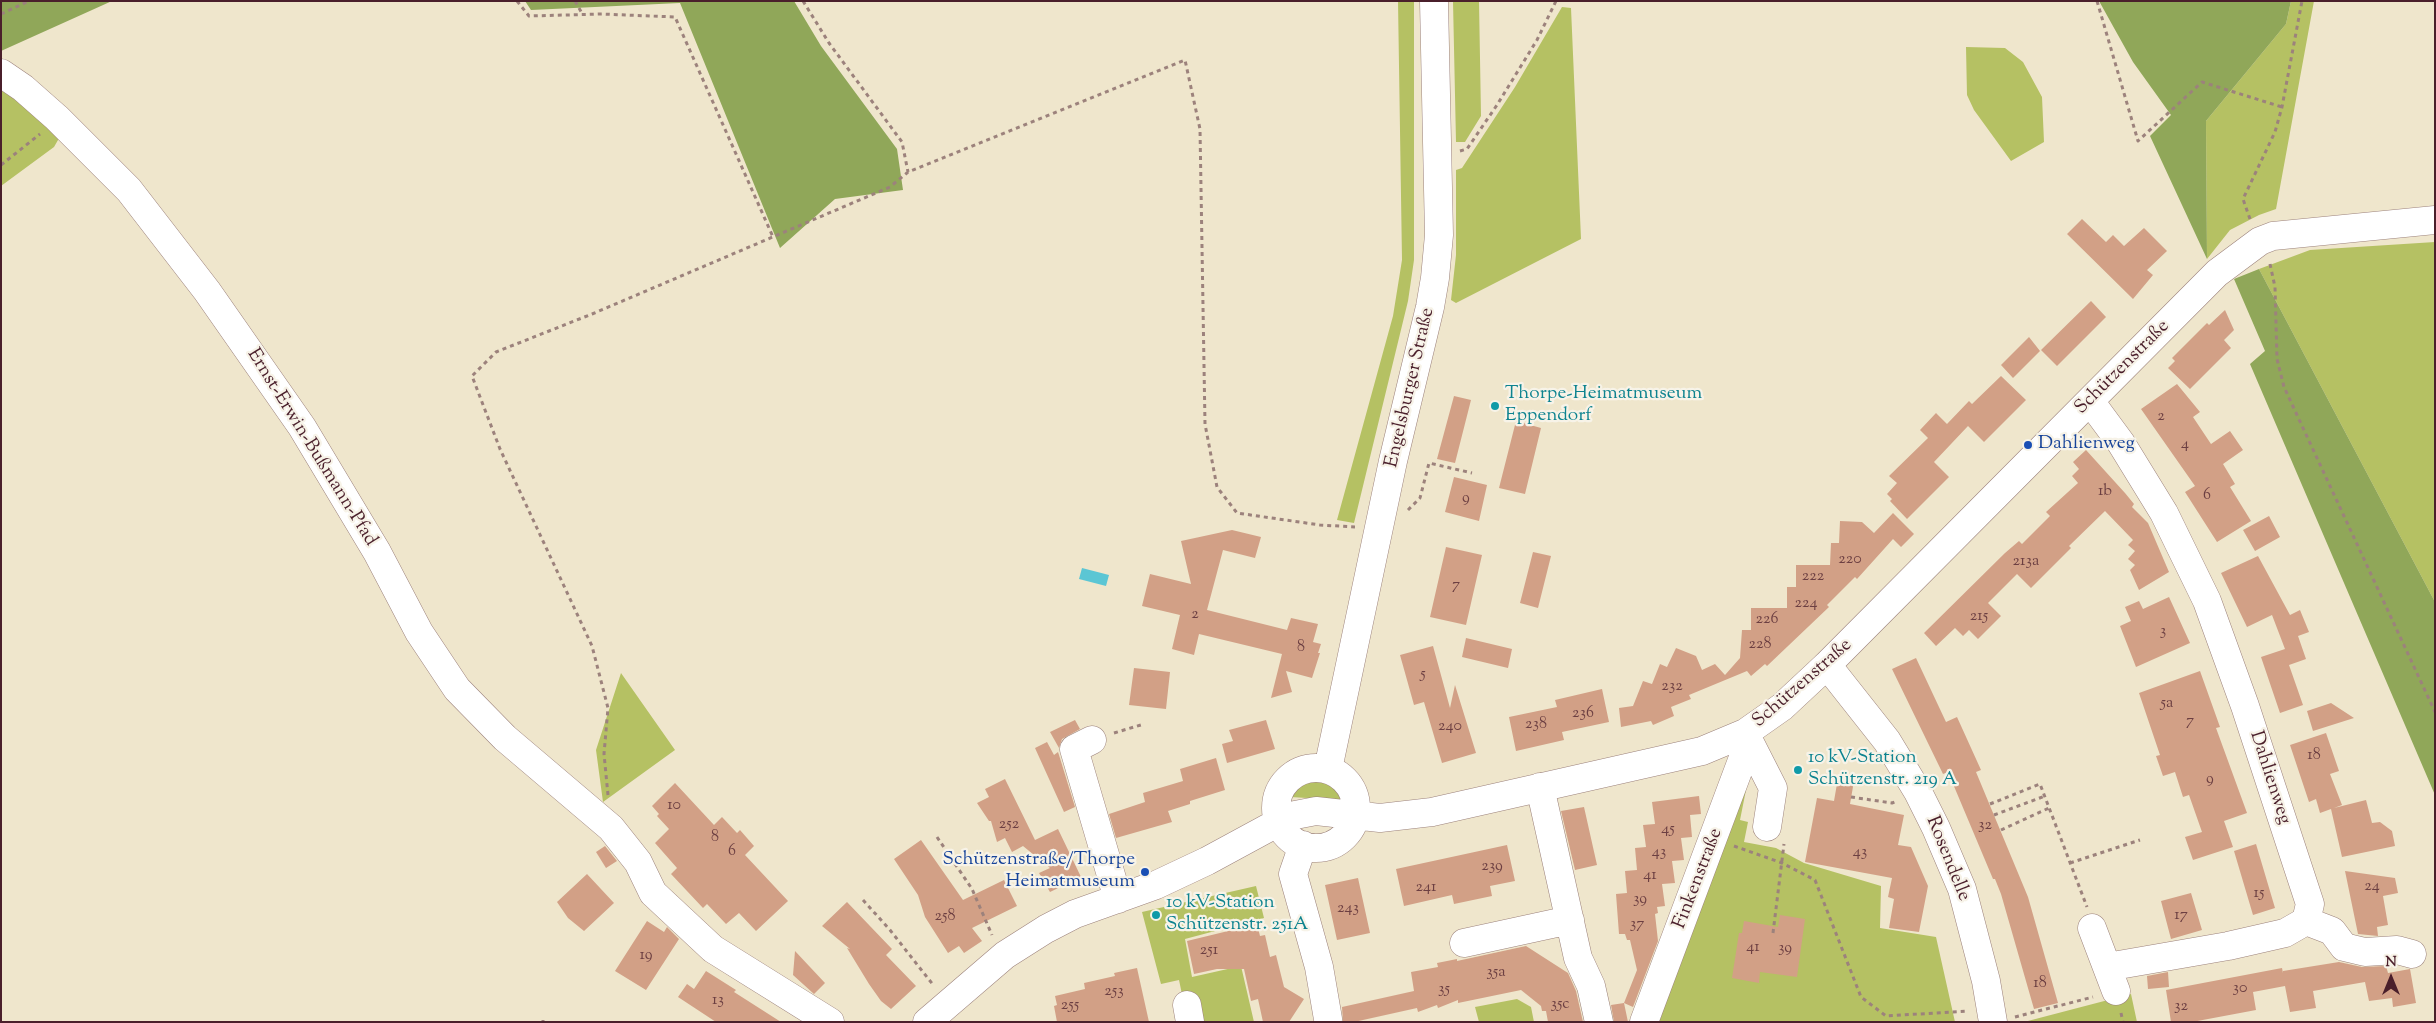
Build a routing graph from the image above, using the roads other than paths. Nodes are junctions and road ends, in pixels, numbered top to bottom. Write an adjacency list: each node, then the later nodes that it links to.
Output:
1 (1434, 1): 8 (street, Engelsburger Straße)
2 (1, 73): 22 (street, Ernst-Erwin-Bußmann-Pfad)
3 (2435, 220): 4 (street, Schützenstraße)
4 (2090, 401): 5 (street, Schützenstraße); 16 (street, Dahlienweg)
5 (1828, 665): 6 (street, Schützenstraße); 20 (street, Rosendelle)
6 (1746, 733): 9 (street, Schützenstraße); 12 (street); 25 (street, Finkenstraße)
7 (1092, 740): 14 (street)
8 (1328, 769): 10 (street); 11 (street)
9 (1540, 787): 10 (street, Schützenstraße); 15 (street)
10 (1349, 814): 11 (street, Schützenstraße); 13 (street)
11 (1284, 818): 13 (street); 14 (street, Schützenstraße)
12 (1767, 827)
13 (1303, 845): 21 (street)
14 (1118, 899): 23 (street, Schützenstraße)
15 (1570, 920): 18 (street); 24 (street)
16 (2306, 921): 17 (street); 19 (street)
17 (2092, 928)
18 (1464, 943)
19 (2412, 954)
20 (1997, 1017)
21 (1328, 1019)
22 (830, 1022)
23 (927, 1022)
24 (1599, 1022)
25 (1644, 1022)

